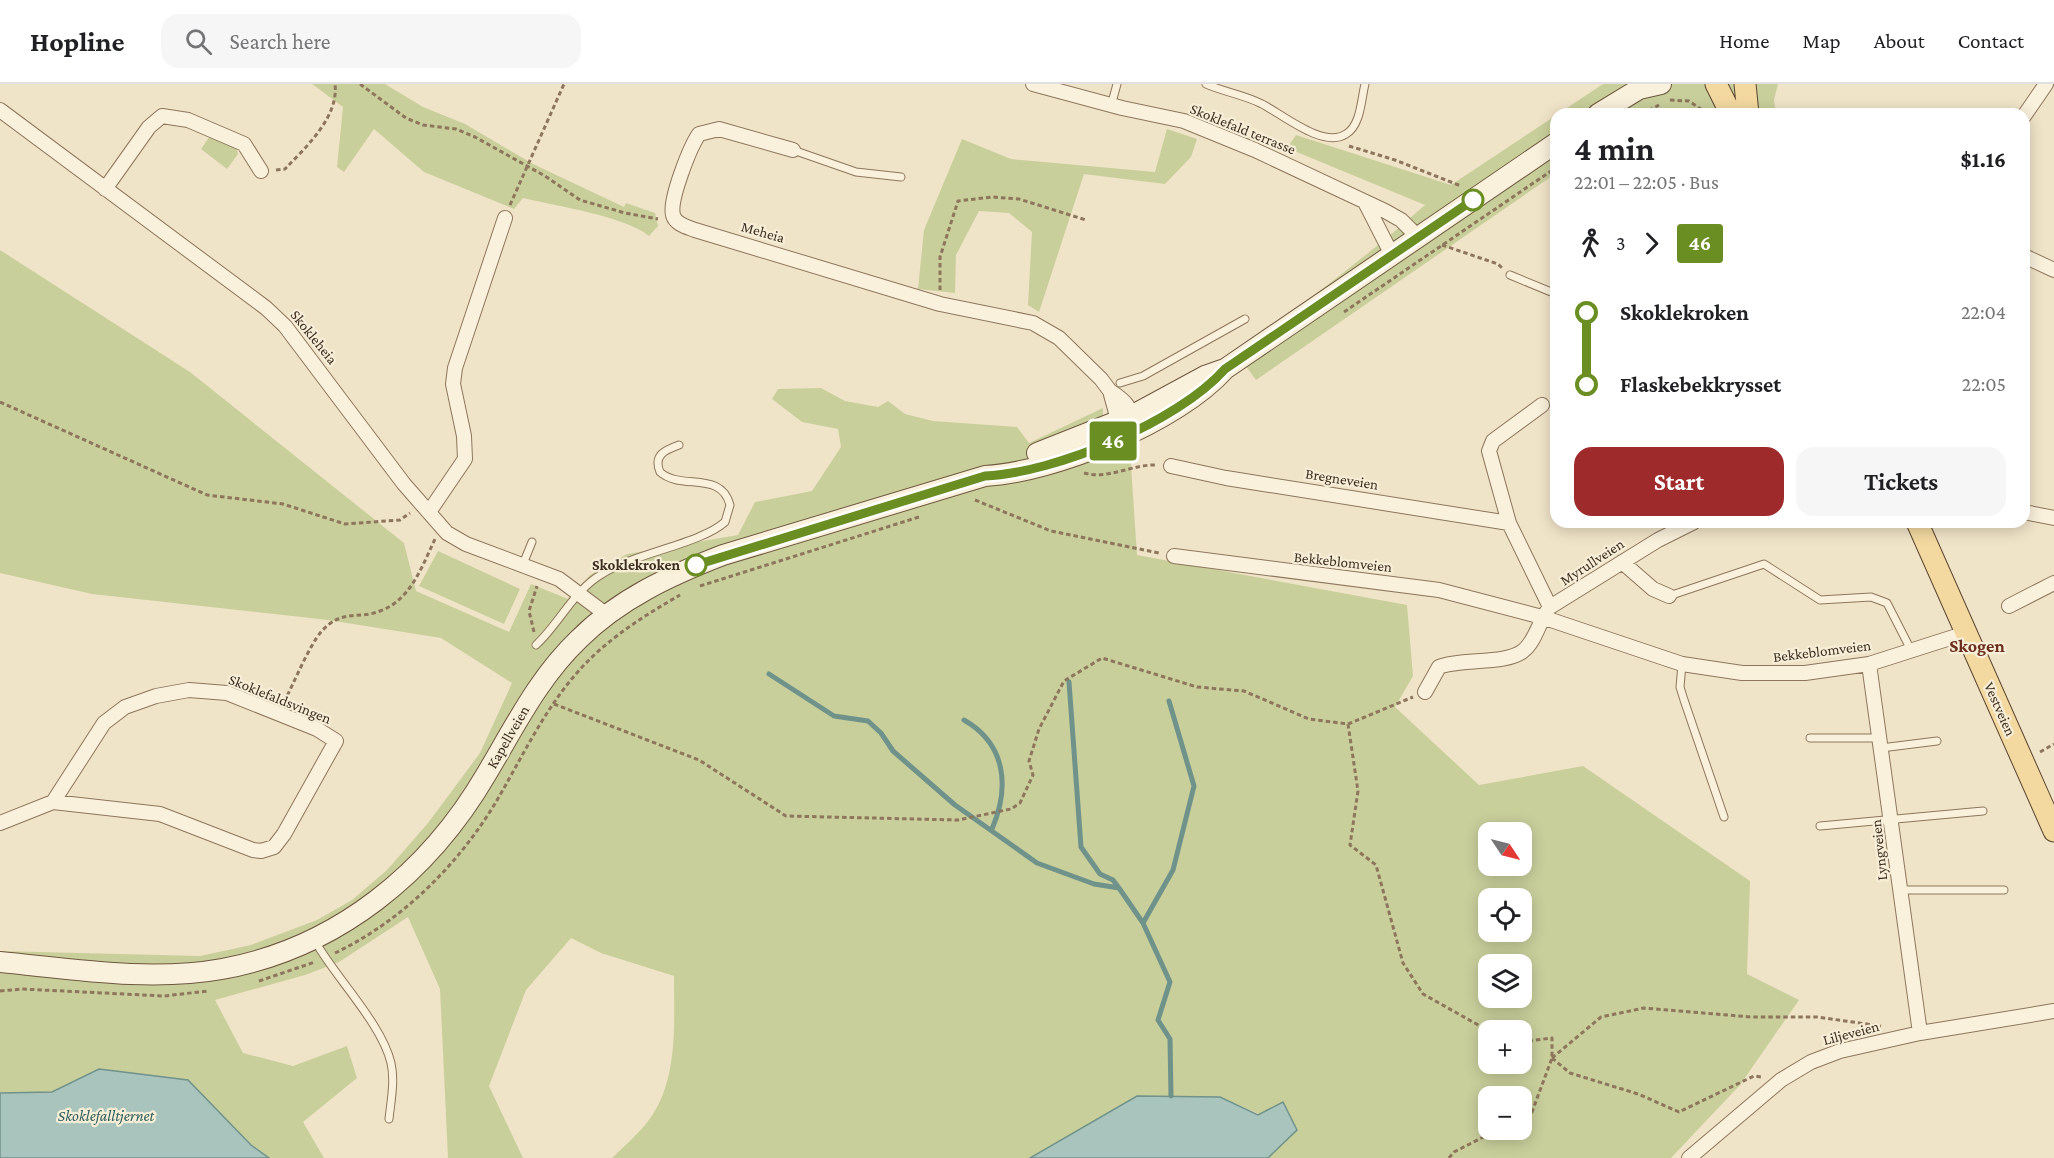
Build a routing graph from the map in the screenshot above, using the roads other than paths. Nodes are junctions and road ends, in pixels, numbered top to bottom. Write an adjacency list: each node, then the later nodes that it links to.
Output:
1 (1033, 84): 11 (street, Skoklefald terrasse)
2 (1117, 84): 11 (lane)
3 (1206, 84): 4 (lane)
4 (1365, 84)
5 (1661, 84): 10 (main road)
6 (1716, 84): 7 (main road); 13 (main road)
7 (1728, 84)
8 (1745, 84): 14 (main road)
9 (2046, 84): 15 (street)
10 (1640, 87): 12 (main road)
11 (1111, 106): 22 (street, Skoklefald terrasse)
12 (1617, 108)
13 (1728, 108)
14 (1747, 108)
15 (2030, 108)
16 (0, 110): 21 (street, Skokleheia)
17 (1550, 147): 24 (main road, Kapellveien)
18 (793, 150): 20 (lane); 31 (street, Meheia)
19 (261, 171): 21 (street)
20 (901, 177)
21 (105, 189): 36 (street, Skokleheia)
22 (1365, 202): 24 (street, Skoklefald terrasse); 25 (street)
23 (505, 218): 36 (street)
24 (1418, 237): 25 (main road, Kapellveien)
25 (1392, 255): 33 (main road, Kapellveien)
26 (2030, 259): 27 (street)
27 (2054, 270)
28 (1510, 275): 29 (lane)
29 (1550, 292)
30 (1245, 320): 31 (lane)
31 (1115, 387): 33 (street, Meheia)
32 (1542, 405): 39 (street)
33 (1128, 422): 51 (main road, Kapellveien)
34 (679, 445): 47 (lane)
35 (1171, 466): 39 (street, Bregneveien)
36 (425, 509): 45 (street, Skokleheia)
37 (2030, 513): 38 (street)
38 (2054, 518)
39 (1509, 523): 50 (street)
40 (1683, 528): 44 (street, Myrullveien)
41 (1920, 528): 52 (main road, Vestveien)
42 (532, 542): 45 (lane)
43 (1174, 556): 50 (street, Bekkeblomveien)
44 (1622, 562): 48 (street); 50 (street, Myrullveien)
45 (523, 564): 47 (street, Skokleheia)
46 (2054, 583): 49 (street)
47 (580, 594): 51 (street, Skokleheia); 53 (lane)
48 (1669, 596): 54 (lane)
49 (2009, 606)
50 (1546, 612): 55 (street, Bekkeblomveien); 57 (street)
51 (607, 615): 70 (main road, Kapellveien)
52 (1966, 633): 54 (street, Bekkeblomveien); 67 (main road, Vestveien)
53 (536, 645)
54 (1912, 652): 56 (street, Bekkeblomveien)
55 (1682, 664): 56 (street, Bekkeblomveien); 63 (lane)
56 (1869, 664): 60 (street, Lyngveien)
57 (1425, 692)
58 (1810, 738): 60 (lane)
59 (1937, 741): 60 (lane)
60 (1880, 743): 64 (street, Lyngveien)
61 (52, 802): 61 (street, Skoklefaldsvingen); 65 (street, Skoklefaldsvingen)
62 (1983, 811): 64 (lane)
63 (1724, 817)
64 (1892, 818): 66 (lane); 68 (street, Lyngveien)
65 (0, 823)
66 (1820, 826)
67 (2054, 831)
68 (1900, 890): 69 (lane); 75 (street, Lyngveien)
69 (2004, 890)
70 (314, 938): 72 (main road, Kapellveien); 76 (lane)
71 (0, 962): 72 (main road, Kapellveien)
72 (41, 967): 73 (main road, Kapellveien)
73 (0, 973)
74 (2054, 1011): 75 (street, Liljeveien)
75 (1920, 1033): 77 (street, Liljeveien)
76 (389, 1119)
77 (1689, 1158)

